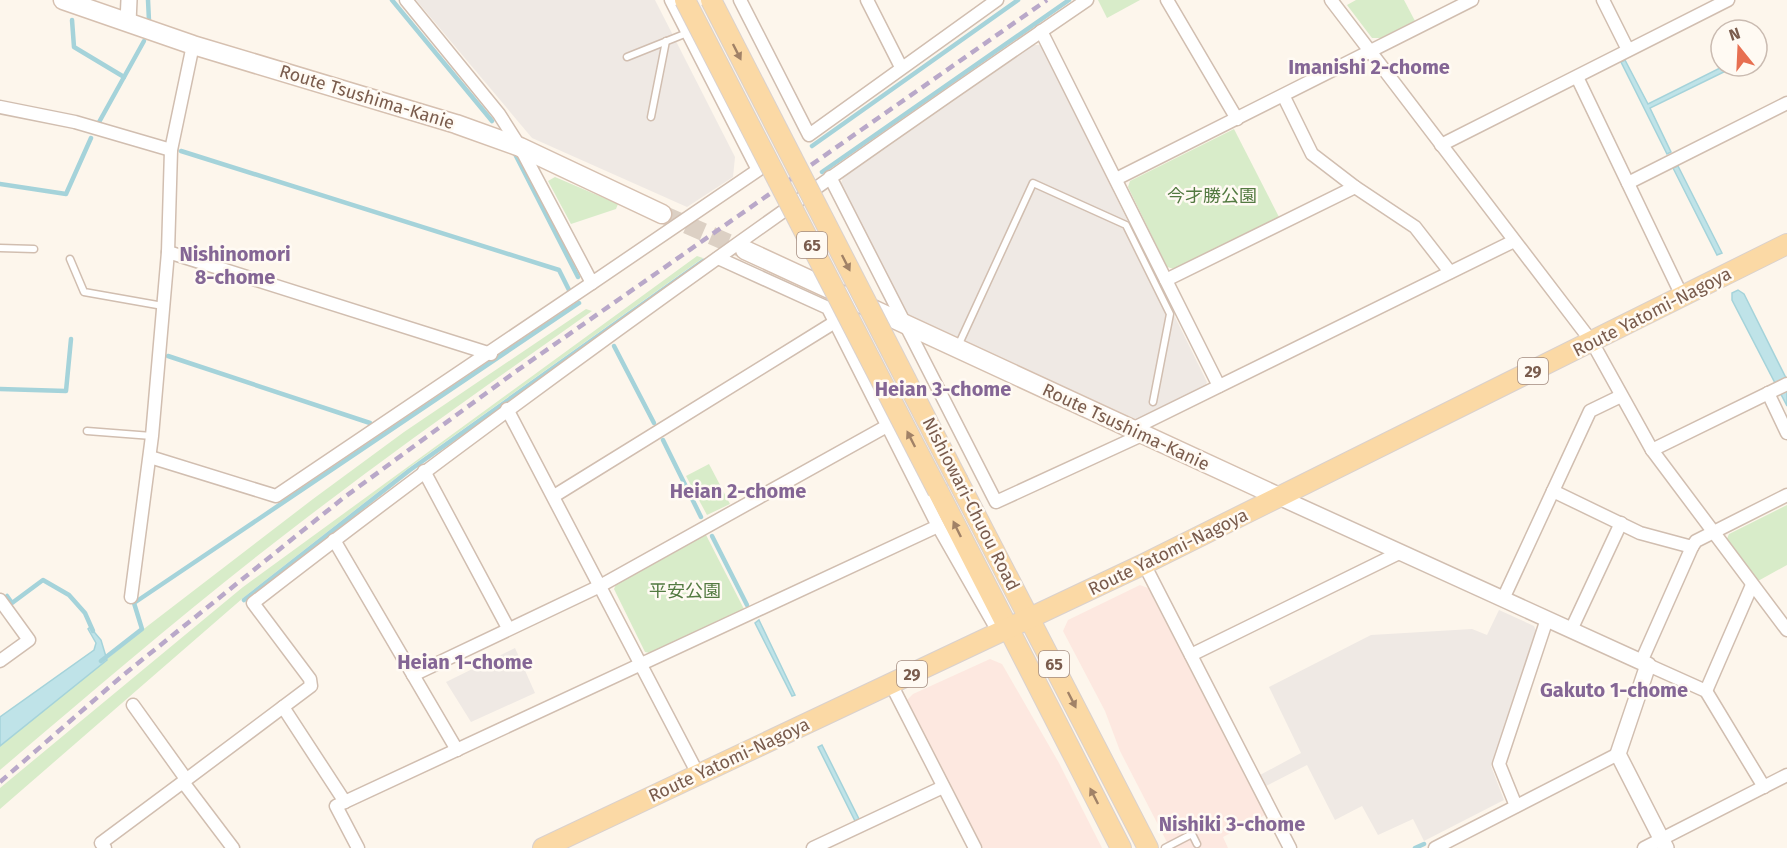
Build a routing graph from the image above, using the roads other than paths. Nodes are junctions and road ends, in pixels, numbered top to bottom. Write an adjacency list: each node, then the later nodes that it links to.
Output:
1 (63, 0): 16 (main road, Route Tsushima-Kanie)
2 (129, 0): 16 (street)
3 (405, 0): 32 (street)
4 (671, 0): 18 (street)
5 (685, 0): 92 (main road, Nishiowari-Chuou Road / 65, one-way to 5, bridge)
6 (711, 0): 87 (main road, Nishiowari-Chuou Road / 65, one-way to 87, bridge)
7 (740, 0): 24 (street)
8 (867, 0): 24 (street)
9 (997, 0): 24 (street)
10 (1087, 0): 17 (street)
11 (1167, 0): 30 (street)
12 (1330, 0): 22 (street)
13 (1472, 0): 22 (street)
14 (1603, 0): 21 (street)
15 (1728, 0): 21 (street)
16 (128, 22): 20 (main road, Route Tsushima-Kanie)
17 (1041, 31): 34 (street); 35 (street)
18 (688, 32): 19 (lane); 49 (street)
19 (666, 41): 23 (lane); 29 (lane)
20 (193, 45): 32 (main road, Route Tsushima-Kanie); 33 (street)
21 (1628, 50): 25 (street)
22 (1370, 51): 26 (street); 31 (street)
23 (627, 57)
24 (901, 67)
25 (1577, 76): 31 (street); 36 (street)
26 (1284, 97): 30 (street); 37 (street)
27 (1787, 103): 36 (street)
28 (0, 107): 33 (street)
29 (651, 117)
30 (1238, 119): 35 (street)
31 (1441, 145): 39 (street)
32 (520, 147): 38 (main road, Route Tsushima-Kanie); 49 (street)
33 (171, 150): 44 (street)
34 (830, 177): 45 (street); 53 (street)
35 (1116, 179): 48 (street)
36 (1628, 183): 50 (street)
37 (1354, 187): 47 (street); 48 (street)
38 (662, 214)
39 (1514, 241): 47 (street); 54 (street)
40 (1787, 244): 50 (main road, Route Yatomi-Nagoya / 29)
41 (0, 248): 42 (lane)
42 (34, 249)
43 (745, 250): 53 (main road, Route Tsushima-Kanie)
44 (168, 252): 51 (street); 56 (street)
45 (718, 258): 52 (street); 62 (street)
46 (70, 259): 51 (lane)
47 (1450, 273): 58 (street)
48 (1166, 280): 58 (street)
49 (592, 283): 56 (street)
50 (1682, 296): 54 (main road, Route Yatomi-Nagoya / 29)
51 (163, 306): 67 (street)
52 (835, 322): 63 (street); 73 (street)
53 (906, 326): 55 (main road, Route Tsushima-Kanie); 65 (street)
54 (1592, 342): 60 (street); 74 (main road, Route Yatomi-Nagoya / 29)
55 (956, 349): 61 (lane); 65 (main road, Route Tsushima-Kanie)
56 (490, 354): 69 (street)
57 (1787, 384): 59 (street)
58 (1219, 386): 65 (street)
59 (1771, 392): 66 (street); 68 (street)
60 (1621, 396): 68 (street); 71 (street)
61 (1153, 402)
62 (507, 409): 70 (street); 73 (street)
63 (887, 426): 76 (street); 83 (street)
64 (87, 431): 67 (lane)
65 (1138, 432): 74 (main road, Route Tsushima-Kanie)
66 (1787, 433)
67 (152, 436): 69 (street)
68 (1652, 450): 77 (street)
69 (150, 457): 84 (street)
70 (424, 471): 78 (street); 89 (street)
71 (1553, 491): 75 (street); 85 (street)
72 (1787, 495): 77 (street)
73 (554, 496): 83 (street)
74 (1279, 497): 80 (street); 81 (main road, Route Yatomi-Nagoya / 29)
75 (1621, 523): 79 (street); 90 (street)
76 (938, 526): 92 (street); 96 (street)
77 (1713, 532): 79 (street); 82 (street)
78 (334, 540): 97 (street); 101 (street)
79 (1692, 547): 95 (street)
80 (1401, 552): 85 (street); 93 (street)
81 (1144, 564): 87 (main road, Route Yatomi-Nagoya / 29); 93 (street)
82 (1752, 585): 91 (street); 99 (street)
83 (600, 586): 89 (street); 96 (street)
84 (131, 597)
85 (1503, 599): 88 (street)
86 (0, 600): 94 (street)
87 (1030, 619): 92 (main road, Route Yatomi-Nagoya / 29); 120 (main road, Nishiowari-Chuou Road / 65, one-way to 120)
88 (1547, 619): 90 (street); 110 (street)
89 (508, 628): 97 (street)
90 (1571, 630): 95 (street)
91 (1787, 630)
92 (1003, 631): 98 (main road, Route Yatomi-Nagoya / 29); 119 (main road, Nishiowari-Chuou Road / 65, one-way to 92)
93 (1191, 655): 122 (street)
94 (0, 661)
95 (1644, 663): 99 (street); 103 (street)
96 (642, 666): 102 (street); 104 (street)
97 (413, 675): 102 (street)
98 (891, 684): 104 (main road, Route Yatomi-Nagoya / 29); 107 (street)
99 (1706, 691): 108 (street)
100 (133, 705): 106 (street)
101 (283, 707): 106 (street); 109 (street)
102 (456, 750): 109 (street)
103 (1618, 753): 110 (street); 111 (street)
104 (698, 774): 116 (main road, Route Yatomi-Nagoya / 29)
105 (1787, 775): 108 (street)
106 (185, 781): 113 (street); 114 (street)
107 (943, 787): 117 (street); 118 (street)
108 (1764, 787): 111 (street)
109 (345, 802): 115 (street)
110 (1516, 806): 123 (street)
111 (1664, 843): 124 (street)
112 (1197, 844): 121 (lane)
113 (100, 846)
114 (233, 848)
115 (358, 848)
116 (545, 848)
117 (813, 848)
118 (975, 848)
119 (1121, 848)
120 (1148, 848)
121 (1165, 848)
122 (1290, 848)
123 (1436, 848)
124 (1644, 848)

